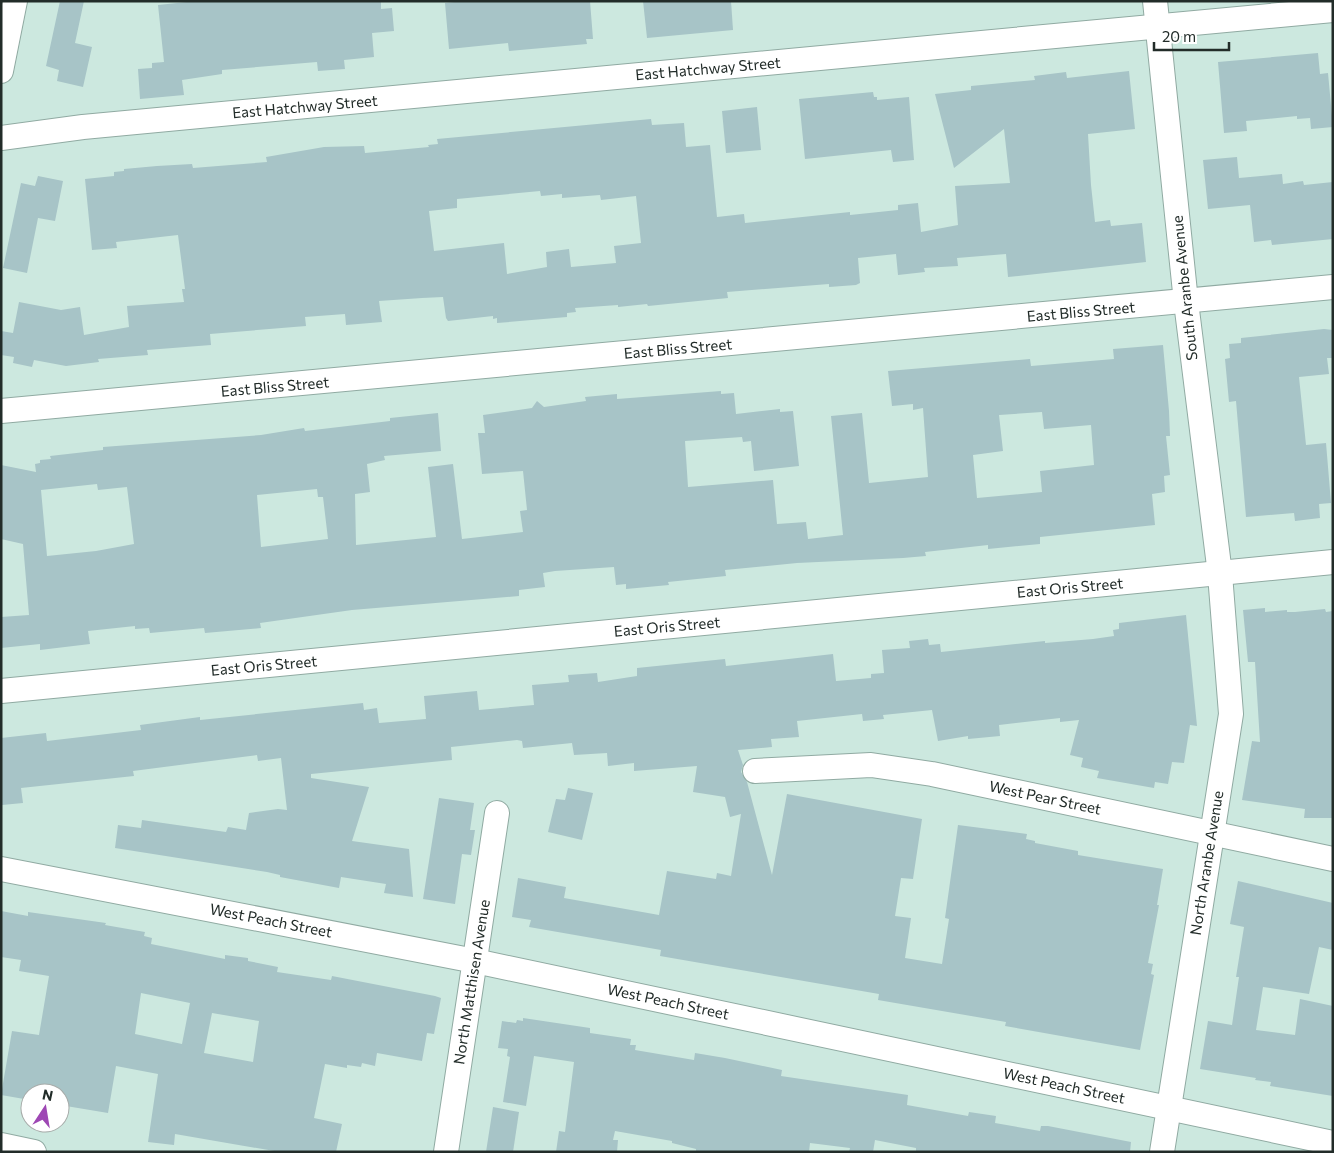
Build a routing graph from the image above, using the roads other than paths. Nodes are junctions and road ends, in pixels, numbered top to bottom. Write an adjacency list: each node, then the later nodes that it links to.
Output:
1 (15, 1): 5 (street)
2 (1155, 1): 4 (street, South Aranbe Avenue)
3 (1333, 10): 4 (street, East Hatchway Street)
4 (1158, 27): 6 (street, East Hatchway Street); 8 (street, South Aranbe Avenue)
5 (1, 71)
6 (1, 138)
7 (1333, 287): 8 (street, East Bliss Street)
8 (1186, 302): 9 (street, East Bliss Street); 11 (street, South Aranbe Avenue)
9 (12, 411)
10 (1333, 562): 11 (street, East Oris Street)
11 (1220, 574): 12 (street, East Oris Street); 15 (street, North Aranbe Avenue)
12 (1, 691)
13 (755, 771): 15 (street, West Pear Street)
14 (497, 813): 18 (street, North Matthisen Avenue)
15 (1212, 832): 16 (street, West Pear Street); 19 (street, North Aranbe Avenue)
16 (1333, 859)
17 (1, 869): 18 (street, West Peach Street)
18 (475, 961): 19 (street, West Peach Street); 23 (street, North Matthisen Avenue)
19 (1169, 1108): 20 (street, West Peach Street); 24 (street, North Aranbe Avenue)
20 (1333, 1143)
21 (1, 1145): 22 (street)
22 (34, 1152)
23 (446, 1152)
24 (1162, 1152)

